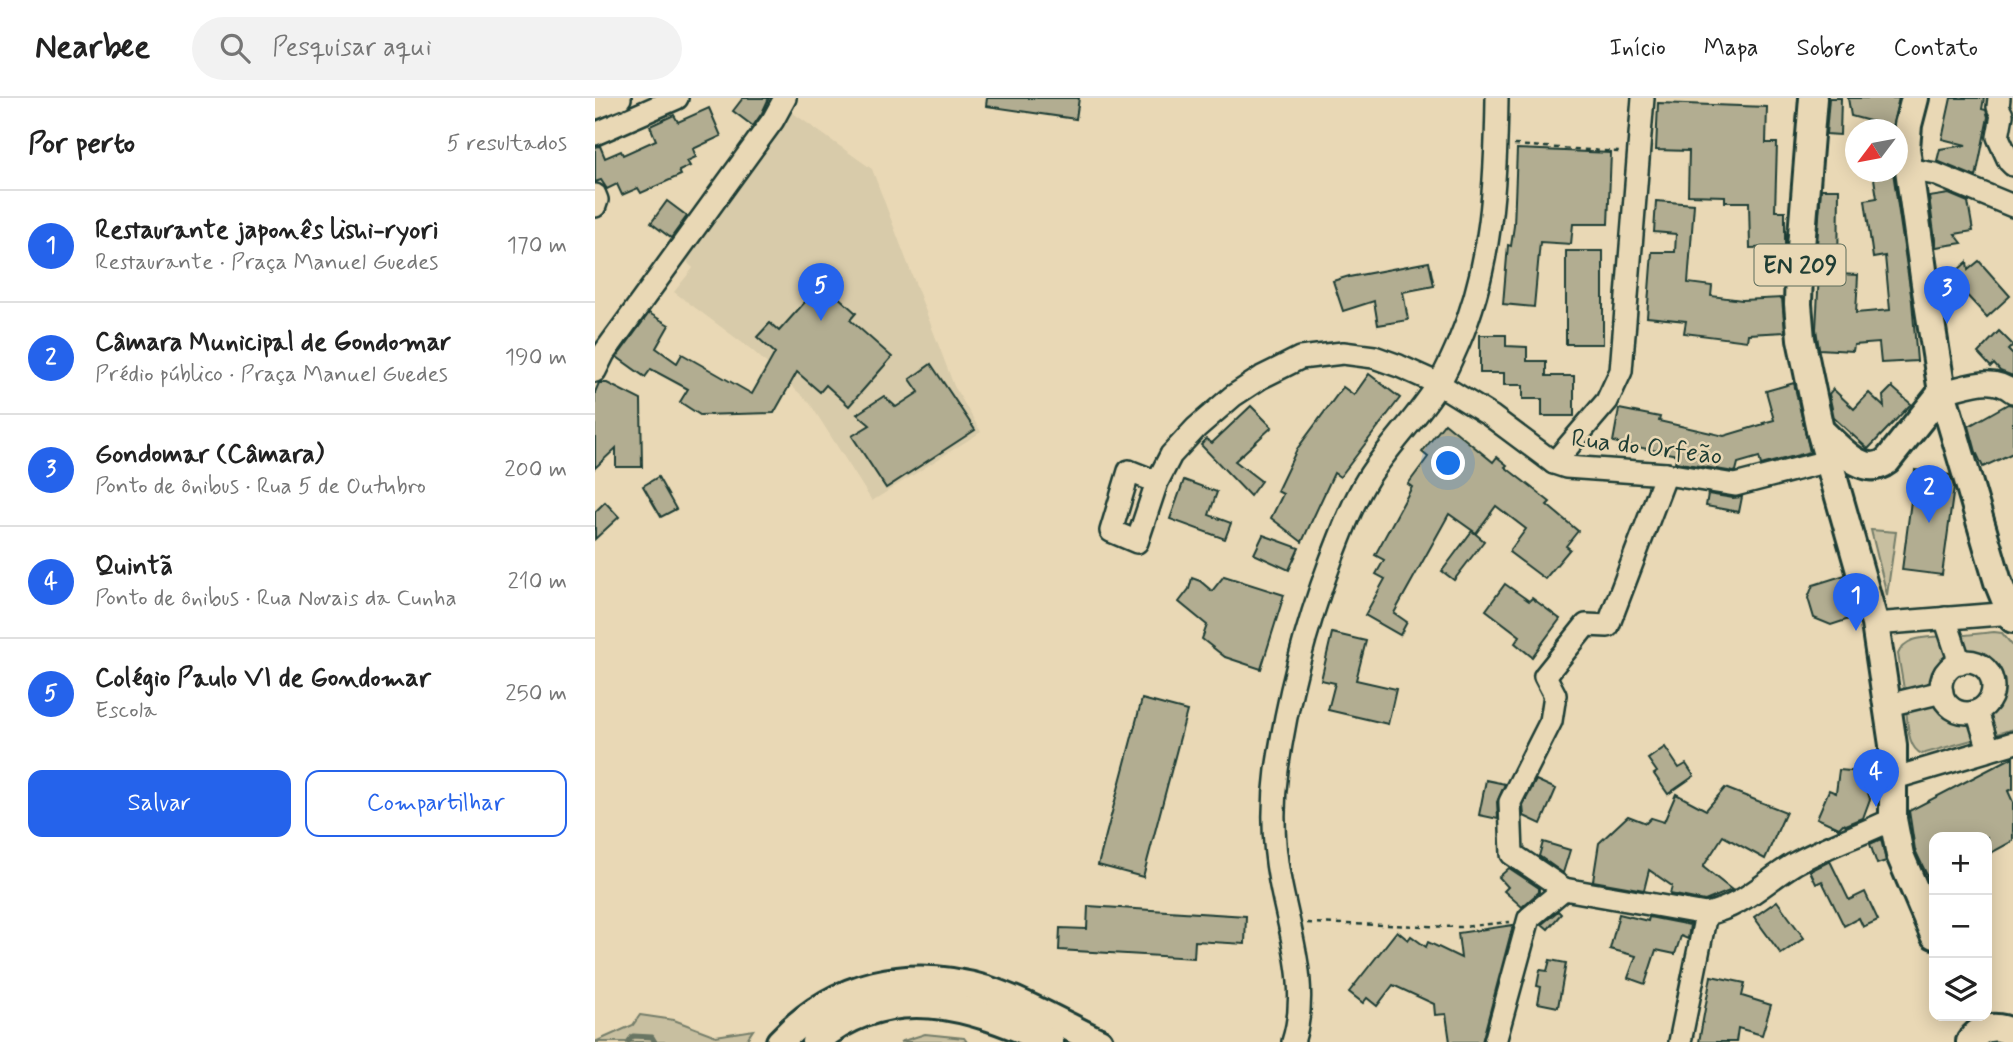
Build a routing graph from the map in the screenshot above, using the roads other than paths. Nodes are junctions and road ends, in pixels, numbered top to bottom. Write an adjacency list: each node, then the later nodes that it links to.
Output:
1 (620, 98): 9 (street)
2 (677, 98): 11 (street)
3 (1497, 98): 18 (street)
4 (1643, 98): 23 (street)
5 (1814, 98): 21 (main road, EN 209)
6 (1915, 98): 10 (main road)
7 (1999, 98): 12 (street)
8 (780, 101): 17 (street)
9 (595, 108)
10 (1908, 122)
11 (595, 134)
12 (2013, 165)
13 (1908, 169): 16 (street); 19 (main road)
14 (595, 195): 15 (street)
15 (595, 206)
16 (2013, 206)
17 (595, 371)
18 (1439, 384): 23 (street, Rua do Orfeão); 25 (street, Rua do Orfeão); 46 (street)
19 (1942, 391): 20 (street); 21 (main road); 26 (main road)
20 (2013, 392)
21 (1820, 430): 22 (main road, EN 209)
22 (1828, 461): 24 (street, Rua do Orfeão); 28 (main road, EN 209)
23 (1554, 463): 24 (street, Rua do Orfeão)
24 (1666, 474): 37 (street)
25 (1157, 482)
26 (2012, 615): 27 (street)
27 (1945, 618): 28 (street); 29 (street)
28 (1875, 624): 31 (main road, EN 209)
29 (1960, 663): 30 (street); 32 (street)
30 (1942, 692): 31 (street); 32 (street)
31 (1888, 705): 35 (main road, EN 209)
32 (1977, 711): 34 (street)
33 (2013, 743): 34 (street)
34 (1989, 750): 35 (street)
35 (1892, 779): 36 (main road, EN 209)
36 (1893, 819): 38 (street); 39 (main road, EN 209)
37 (1564, 889): 38 (street); 47 (street)
38 (1706, 914): 48 (street)
39 (1929, 923)
40 (1974, 1029): 41 (main road)
41 (2013, 1033)
42 (780, 1042): 45 (main road)
43 (815, 1042): 44 (main road)
44 (1050, 1042)
45 (1099, 1042)
46 (1293, 1042)
47 (1495, 1042)
48 (1680, 1042)

